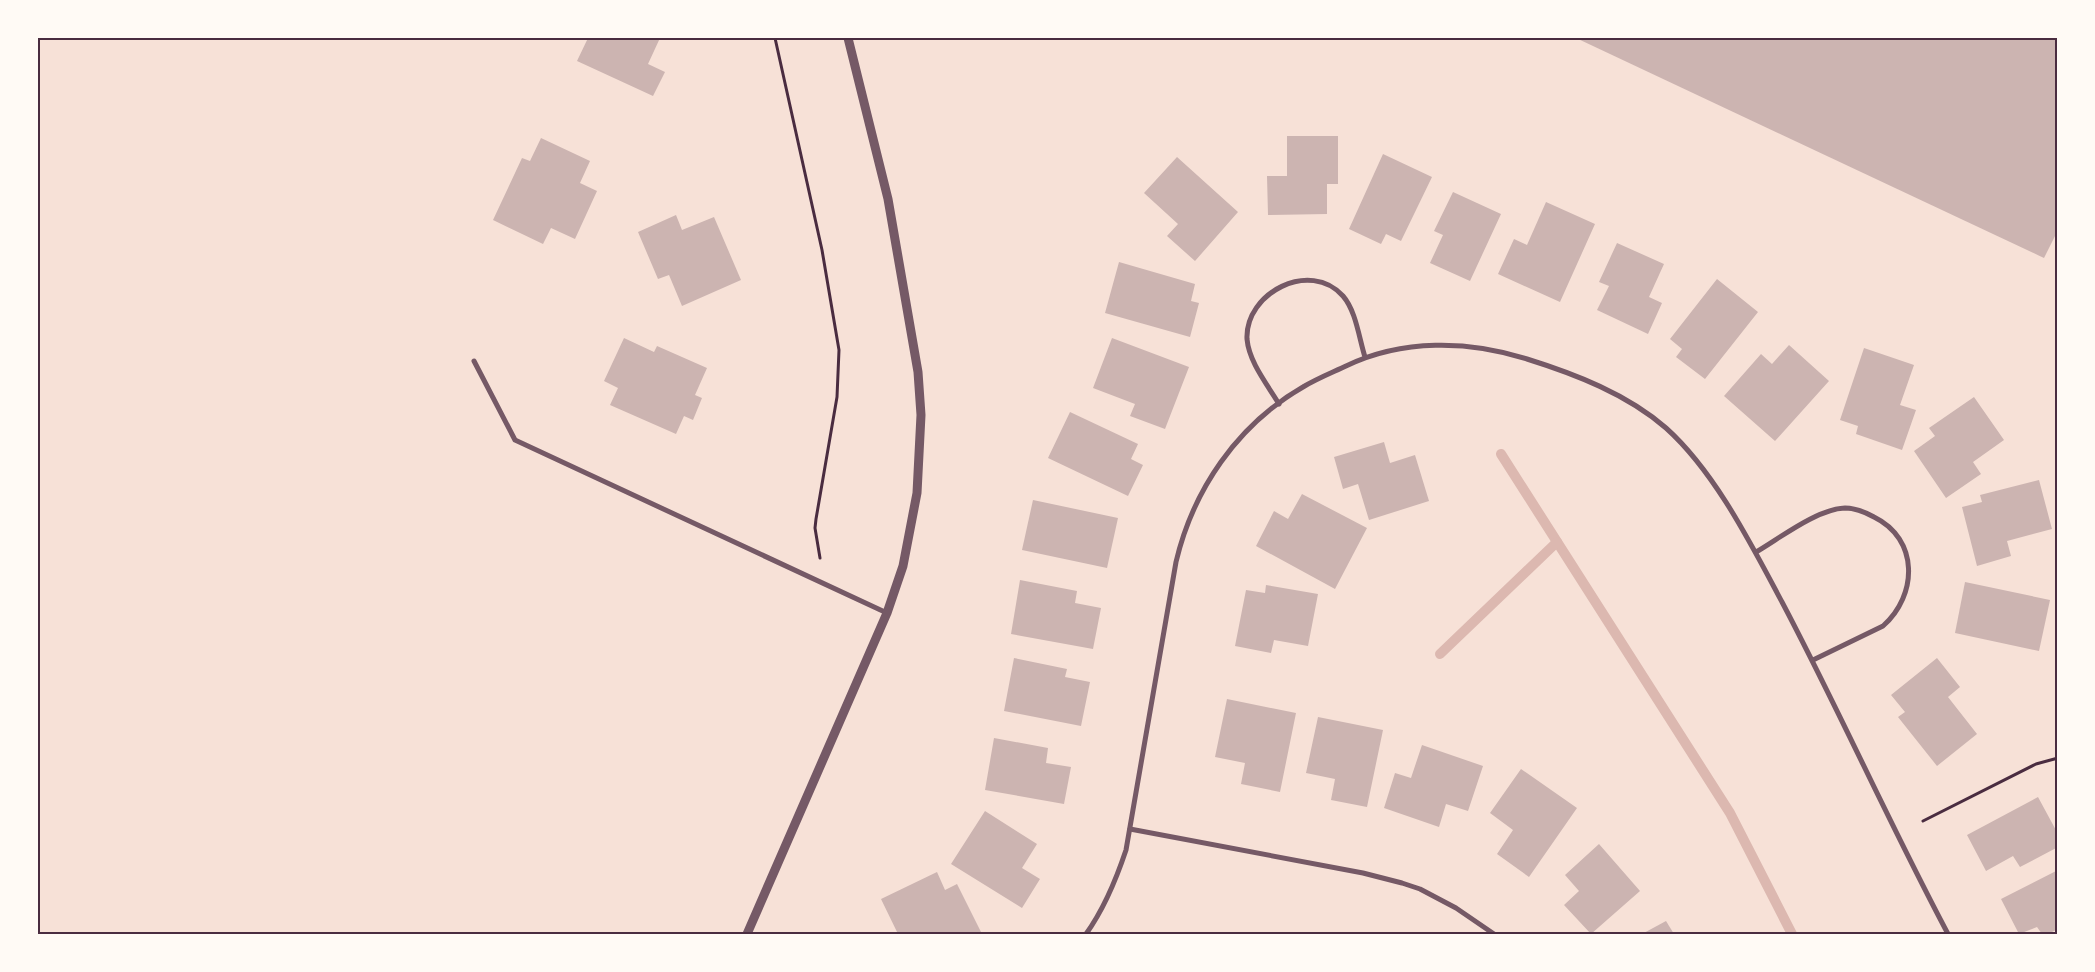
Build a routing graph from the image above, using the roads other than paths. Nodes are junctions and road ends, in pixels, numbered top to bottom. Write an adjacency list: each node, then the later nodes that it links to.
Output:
1 (848, 38): 6 (street)
2 (1365, 357): 4 (street); 4 (street); 5 (street)
3 (474, 361): 6 (street)
4 (1279, 404): 8 (street)
5 (1756, 552): 7 (street); 7 (street)
6 (888, 613): 9 (street)
7 (1813, 660): 12 (street)
8 (1130, 829): 10 (street); 11 (street)
9 (747, 934)
10 (1086, 934)
11 (1494, 934)
12 (1948, 934)

